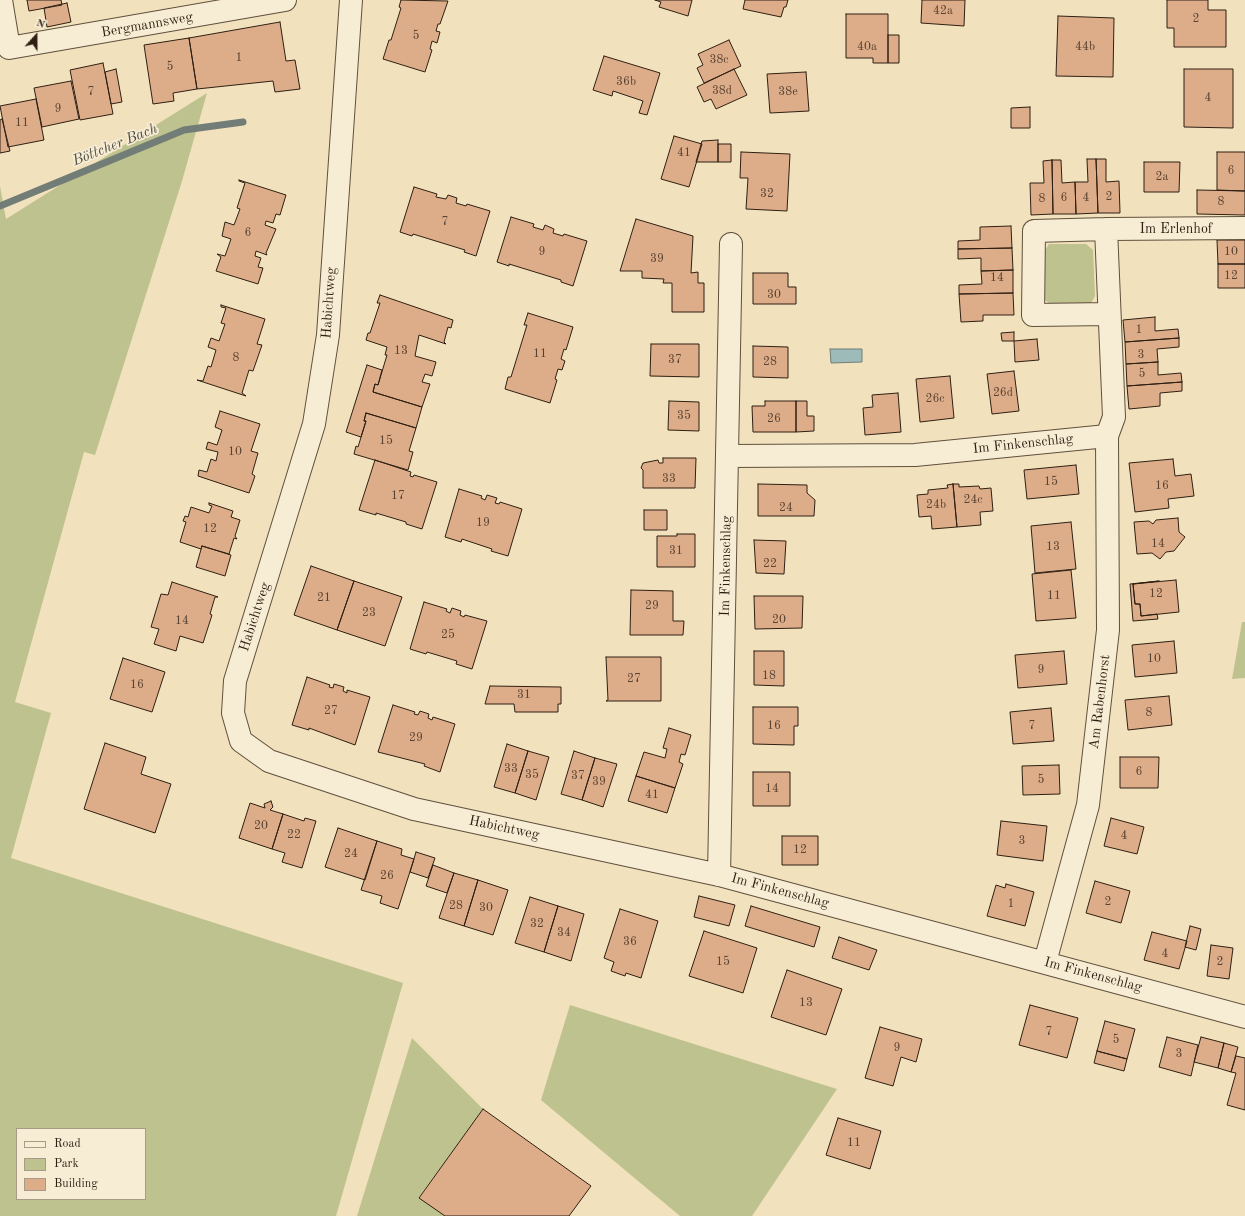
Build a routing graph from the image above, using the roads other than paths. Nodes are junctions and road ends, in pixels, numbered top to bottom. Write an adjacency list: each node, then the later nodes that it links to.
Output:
1 (1, 0): 2 (street, Bergmannsweg)
2 (284, 0)
3 (351, 0): 10 (street, Habichtweg)
4 (1245, 228): 5 (street, Im Erlenhof)
5 (1106, 229): 7 (street); 7 (street, Im Erlenhof)
6 (732, 244): 9 (street, Im Finkenschlag)
7 (1109, 314): 8 (street)
8 (1111, 426): 9 (street, Im Finkenschlag); 11 (street, Am Rabenhorst)
9 (728, 456): 10 (street, Im Finkenschlag)
10 (719, 875): 11 (street, Im Finkenschlag)
11 (1045, 962): 12 (street, Im Finkenschlag)
12 (1245, 1017)

